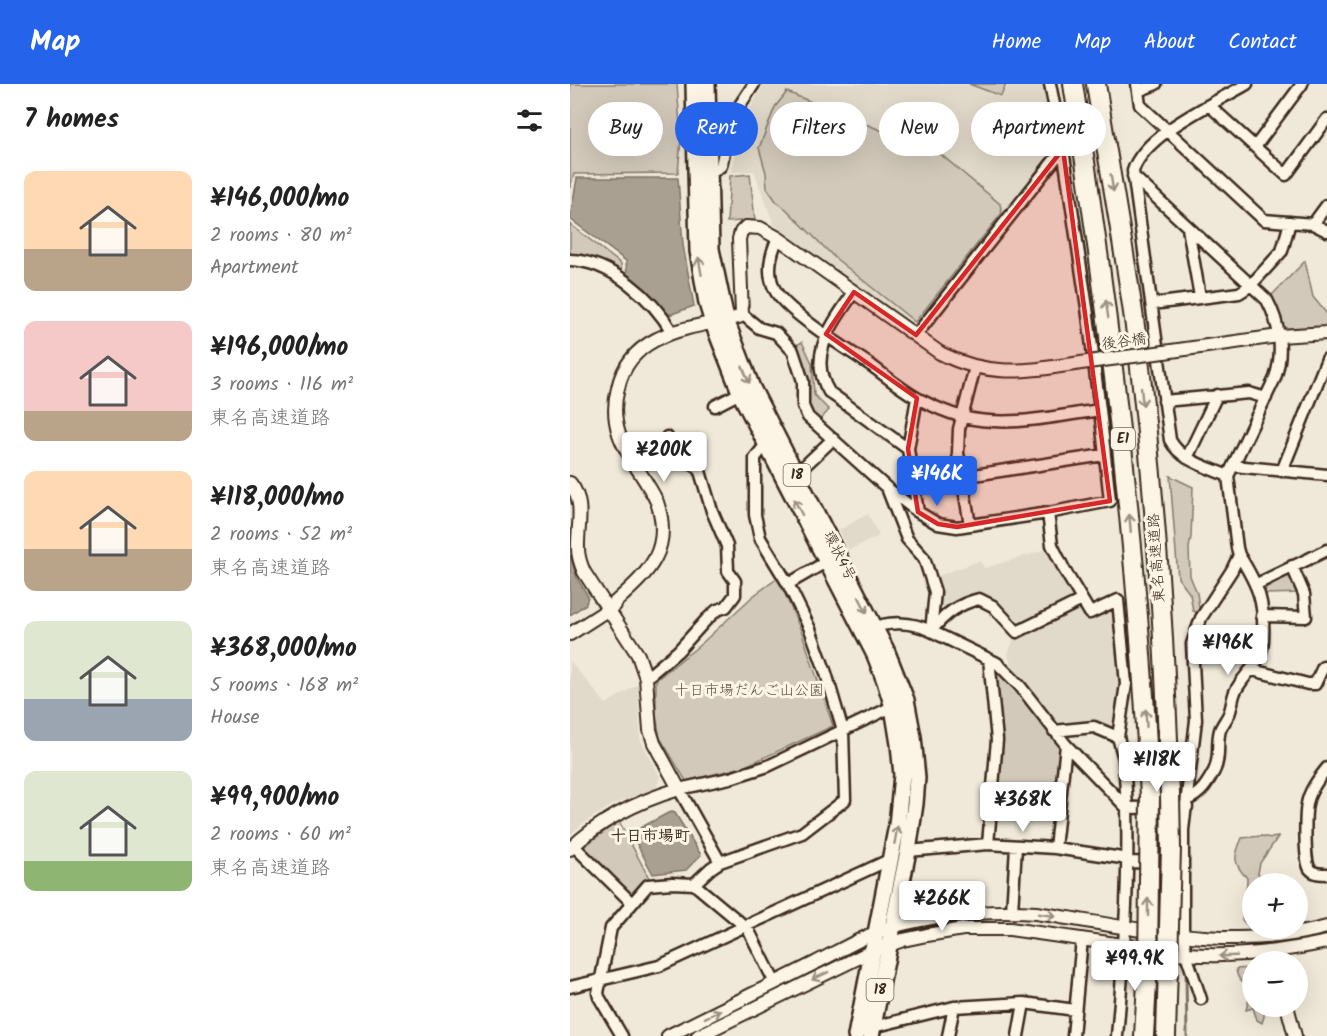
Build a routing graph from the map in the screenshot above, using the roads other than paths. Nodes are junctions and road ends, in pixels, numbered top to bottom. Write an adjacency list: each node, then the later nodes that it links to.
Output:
1 (694, 84): 32 (main road, 環状4号 / 18, one-way to 1)
2 (707, 84): 18 (main road, 環状4号 / 18)
3 (754, 84): 18 (street)
4 (1050, 84): 11 (street)
5 (1073, 84): 135 (highway, 東名高速道路 / E1, one-way to 5, bridge)
6 (1096, 84): 89 (highway, 東名高速道路 / E1, one-way to 89)
7 (1156, 84): 10 (street)
8 (1247, 84): 12 (street)
9 (1302, 84): 15 (street)
10 (1137, 87): 14 (street)
11 (1054, 102)
12 (1210, 106): 14 (street); 15 (street)
13 (1327, 119): 15 (street)
14 (1167, 130): 19 (street); 21 (street)
15 (1255, 147)
16 (1057, 156): 36 (street)
17 (1064, 156): 46 (street)
18 (709, 169): 32 (main road, 環状4号 / 18)
19 (1133, 177): 23 (street); 30 (street)
20 (1327, 205): 22 (street)
21 (1290, 222): 22 (street); 27 (street)
22 (1313, 224): 24 (street)
23 (1188, 227): 27 (street); 29 (street)
24 (1327, 231)
25 (778, 238): 28 (street, 後谷橋); 31 (street, 後谷橋); 35 (street)
26 (570, 260): 33 (street)
27 (1250, 286): 29 (street); 37 (street)
28 (854, 292): 35 (street); 36 (street, 後谷橋)
29 (1200, 297): 30 (street)
30 (1152, 304): 44 (street)
31 (742, 314): 32 (street); 49 (street)
32 (719, 321): 33 (street); 40 (main road, 環状4号 / 18); 56 (main road, 環状4号 / 18, one-way to 56)
33 (668, 333): 71 (street)
34 (1327, 333): 37 (street, 後谷橋)
35 (826, 334): 42 (street); 51 (street)
36 (915, 335): 39 (street, 後谷橋)
37 (1279, 336): 39 (street, 後谷橋, bridge); 43 (street)
38 (1327, 359): 55 (street)
39 (975, 367): 47 (street)
40 (740, 393): 45 (street); 50 (main road, 環状4号 / 18)
41 (1217, 395): 43 (street); 44 (street); 53 (street)
42 (916, 398): 47 (street); 51 (street)
43 (1266, 398): 54 (street)
44 (1164, 401): 53 (street)
45 (715, 406)
46 (1100, 410): 47 (street); 52 (street)
47 (962, 417): 58 (street)
48 (667, 437): 79 (street)
49 (833, 439): 56 (street); 60 (street)
50 (766, 444): 66 (main road, 環状4号 / 18, one-way to 50); 68 (street)
51 (908, 449): 61 (street)
52 (1104, 455): 58 (street); 62 (street)
53 (1187, 458): 54 (street)
54 (1231, 471): 55 (street); 65 (street)
55 (1282, 471): 57 (street)
56 (796, 474): 73 (main road, 環状4号 / 18, one-way to 73)
57 (1327, 475)
58 (960, 477): 63 (street)
59 (570, 483): 71 (street)
60 (887, 488): 61 (street); 74 (street)
61 (918, 512): 63 (street)
62 (1048, 513): 63 (street); 70 (street)
63 (970, 525)
64 (1327, 550): 67 (street)
65 (1239, 555): 69 (street); 89 (street)
66 (826, 562): 68 (street); 73 (main road, 環状4号 / 18)
67 (1292, 566): 69 (street); 72 (street)
68 (788, 584): 81 (street)
69 (1257, 584): 72 (street)
70 (1082, 600): 74 (street); 83 (street)
71 (608, 609): 75 (street); 79 (street)
72 (1262, 616): 78 (street)
73 (869, 630): 74 (street); 80 (main road, 環状4号 / 18)
74 (931, 631): 76 (street)
75 (570, 634)
76 (989, 659): 82 (street); 87 (street)
77 (1323, 667): 78 (street)
78 (1252, 670): 89 (street)
79 (646, 678): 86 (street)
80 (899, 704): 81 (street); 95 (main road, 環状4号 / 18); 96 (main road, 環状4号 / 18, one-way to 80)
81 (843, 731): 86 (street); 97 (street)
82 (1054, 731): 83 (street); 84 (street)
83 (1118, 737): 90 (street)
84 (1066, 745): 88 (street); 90 (street)
85 (1327, 768): 100 (street)
86 (679, 789): 92 (street); 97 (street)
87 (993, 795): 88 (street); 91 (street)
88 (1060, 801): 94 (street)
89 (1181, 801): 90 (street); 99 (street); 136 (highway, 東名高速道路 / E1, bridge)
90 (1127, 808): 98 (street)
91 (988, 844): 93 (street); 95 (street)
92 (572, 847): 102 (street)
93 (1016, 847): 94 (street); 103 (street)
94 (1055, 848): 98 (street)
95 (908, 851): 105 (main road, 環状4号 / 18)
96 (891, 859): 104 (street); 108 (main road, 環状4号 / 18)
97 (720, 862): 101 (street)
98 (1129, 862): 99 (street); 107 (street)
99 (1183, 863): 109 (street)
100 (1327, 874)
101 (694, 884): 102 (street); 104 (street)
102 (632, 903): 118 (street)
103 (1012, 911): 105 (street); 107 (street, one-way to 107)
104 (746, 927): 118 (street); 119 (street)
105 (893, 927): 108 (street); 112 (main road, 環状4号 / 18)
106 (1327, 927): 109 (street)
107 (1126, 928): 109 (street); 113 (street)
108 (876, 933): 114 (main road, 環状4号 / 18); 119 (street)
109 (1184, 935): 116 (street)
110 (1082, 939): 112 (street); 113 (street); 124 (street)
111 (1327, 942): 115 (street)
112 (889, 944): 114 (street); 126 (main road, 環状4号 / 18)
113 (1125, 946): 116 (street); 134 (street)
114 (872, 951): 129 (street, one-way to 129); 130 (main road, 環状4号 / 18)
115 (1290, 951)
116 (1186, 954): 117 (street, one-way to 116); 121 (street)
117 (1242, 957)
118 (601, 980): 120 (street); 127 (street)
119 (775, 983): 128 (street, one-way to 119)
120 (570, 987)
121 (1202, 999)
122 (1024, 1003): 123 (street); 124 (street); 132 (street)
123 (954, 1007): 126 (street); 131 (street)
124 (1075, 1011): 133 (street)
125 (1290, 1017): 137 (street)
126 (872, 1031)
127 (622, 1036)
128 (668, 1036)
129 (699, 1036)
130 (856, 1036)
131 (948, 1036)
132 (1018, 1036)
133 (1073, 1036)
134 (1117, 1036)
135 (1144, 1036)
136 (1166, 1036)
137 (1295, 1036)

